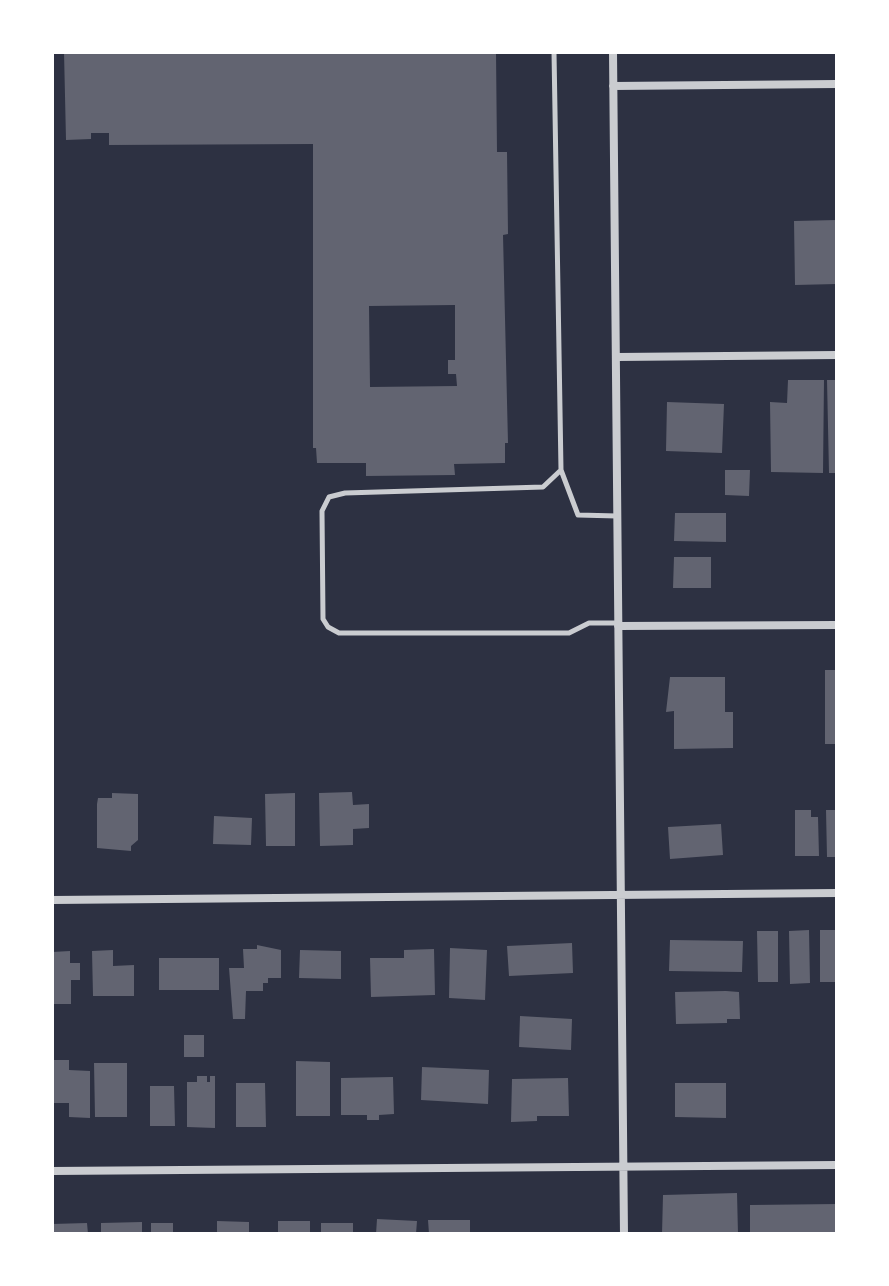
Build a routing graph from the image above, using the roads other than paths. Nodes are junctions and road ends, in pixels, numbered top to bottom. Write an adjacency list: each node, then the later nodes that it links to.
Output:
1 (554, 52): 7 (lane)
2 (613, 52): 4 (street)
3 (837, 84): 4 (street)
4 (613, 86): 6 (street)
5 (837, 355): 6 (street)
6 (617, 357): 8 (street)
7 (561, 470): 8 (lane); 9 (lane)
8 (617, 516): 9 (street)
9 (618, 625): 10 (street); 12 (street)
10 (837, 625)
11 (837, 893): 12 (street)
12 (620, 895): 13 (street); 15 (street)
13 (52, 900)
14 (837, 1165): 15 (street)
15 (623, 1166): 16 (street); 17 (street)
16 (52, 1171)
17 (624, 1234)

